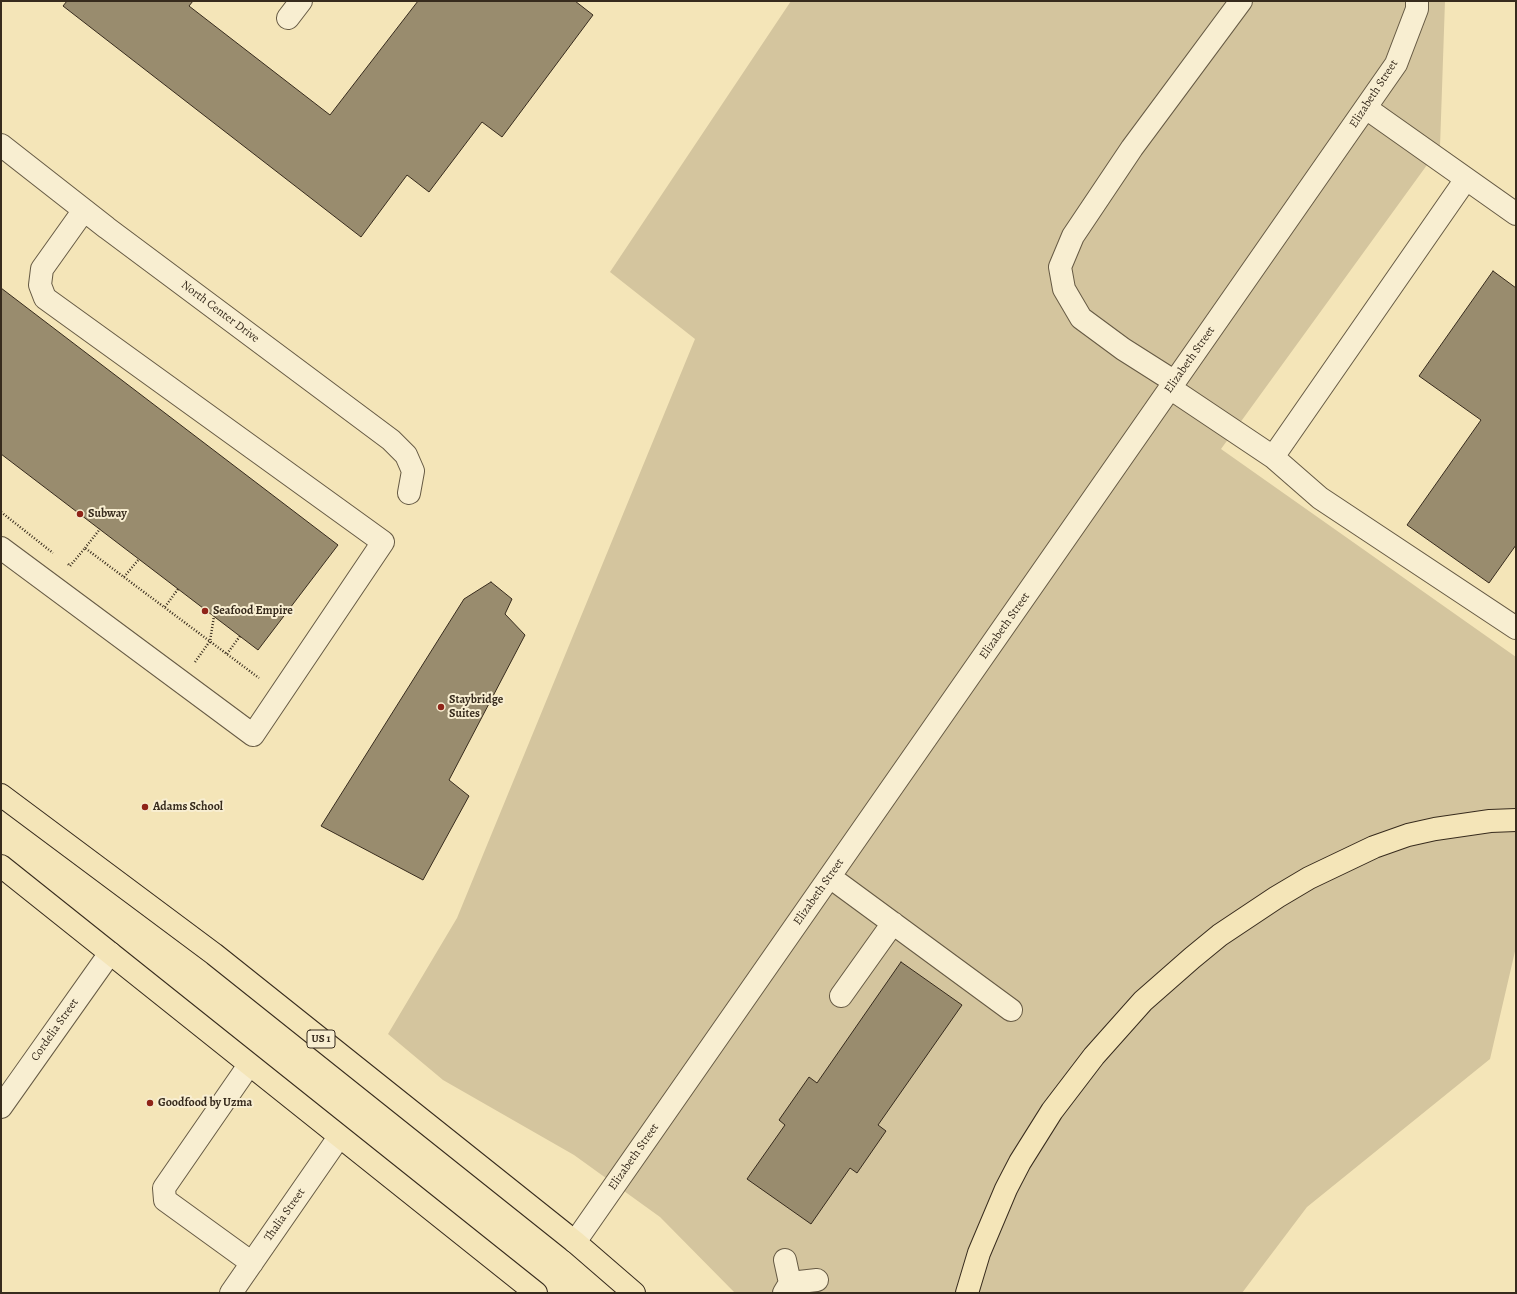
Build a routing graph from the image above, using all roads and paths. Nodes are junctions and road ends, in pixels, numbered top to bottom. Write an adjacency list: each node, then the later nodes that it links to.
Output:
1 (1241, 1): 8 (street)
2 (1417, 1): 3 (street, Elizabeth Street)
3 (1366, 108): 5 (street); 8 (street, Elizabeth Street)
4 (1, 145): 6 (street, North Center Drive)
5 (1466, 179): 7 (street); 9 (street)
6 (84, 210): 10 (street, North Center Drive); 13 (street)
7 (1516, 214)
8 (1173, 385): 9 (street); 30 (street, Elizabeth Street)
9 (1273, 457): 22 (street)
10 (409, 493)
11 (1, 512): 15 (path)
12 (100, 529): 14 (path)
13 (1, 548)
14 (85, 548): 17 (path); 18 (path)
15 (58, 556)
16 (139, 559): 18 (path)
17 (64, 561)
18 (124, 577): 20 (path)
19 (178, 589): 20 (path)
20 (165, 607): 24 (path)
21 (214, 616): 24 (path)
22 (1516, 628)
23 (240, 636): 25 (path)
24 (210, 641): 25 (path)
25 (227, 654): 26 (path)
26 (259, 678)
27 (1, 795): 38 (highway, US 1)
28 (1516, 820): 46 (highway)
29 (1, 866): 32 (highway)
30 (830, 877): 31 (street); 38 (street, Elizabeth Street)
31 (893, 923): 33 (street); 34 (street)
32 (110, 953): 35 (highway); 36 (street, Cordelia Street)
33 (841, 996)
34 (1011, 1010)
35 (249, 1065): 37 (highway); 40 (street)
36 (1, 1107)
37 (339, 1137): 40 (street, Thalia Street); 44 (highway)
38 (575, 1242): 45 (highway, US 1)
39 (785, 1260): 42 (street)
40 (252, 1263): 43 (street, Thalia Street)
41 (817, 1280): 42 (street)
42 (787, 1288)
43 (231, 1293)
44 (536, 1293)
45 (634, 1293)
46 (967, 1293)

